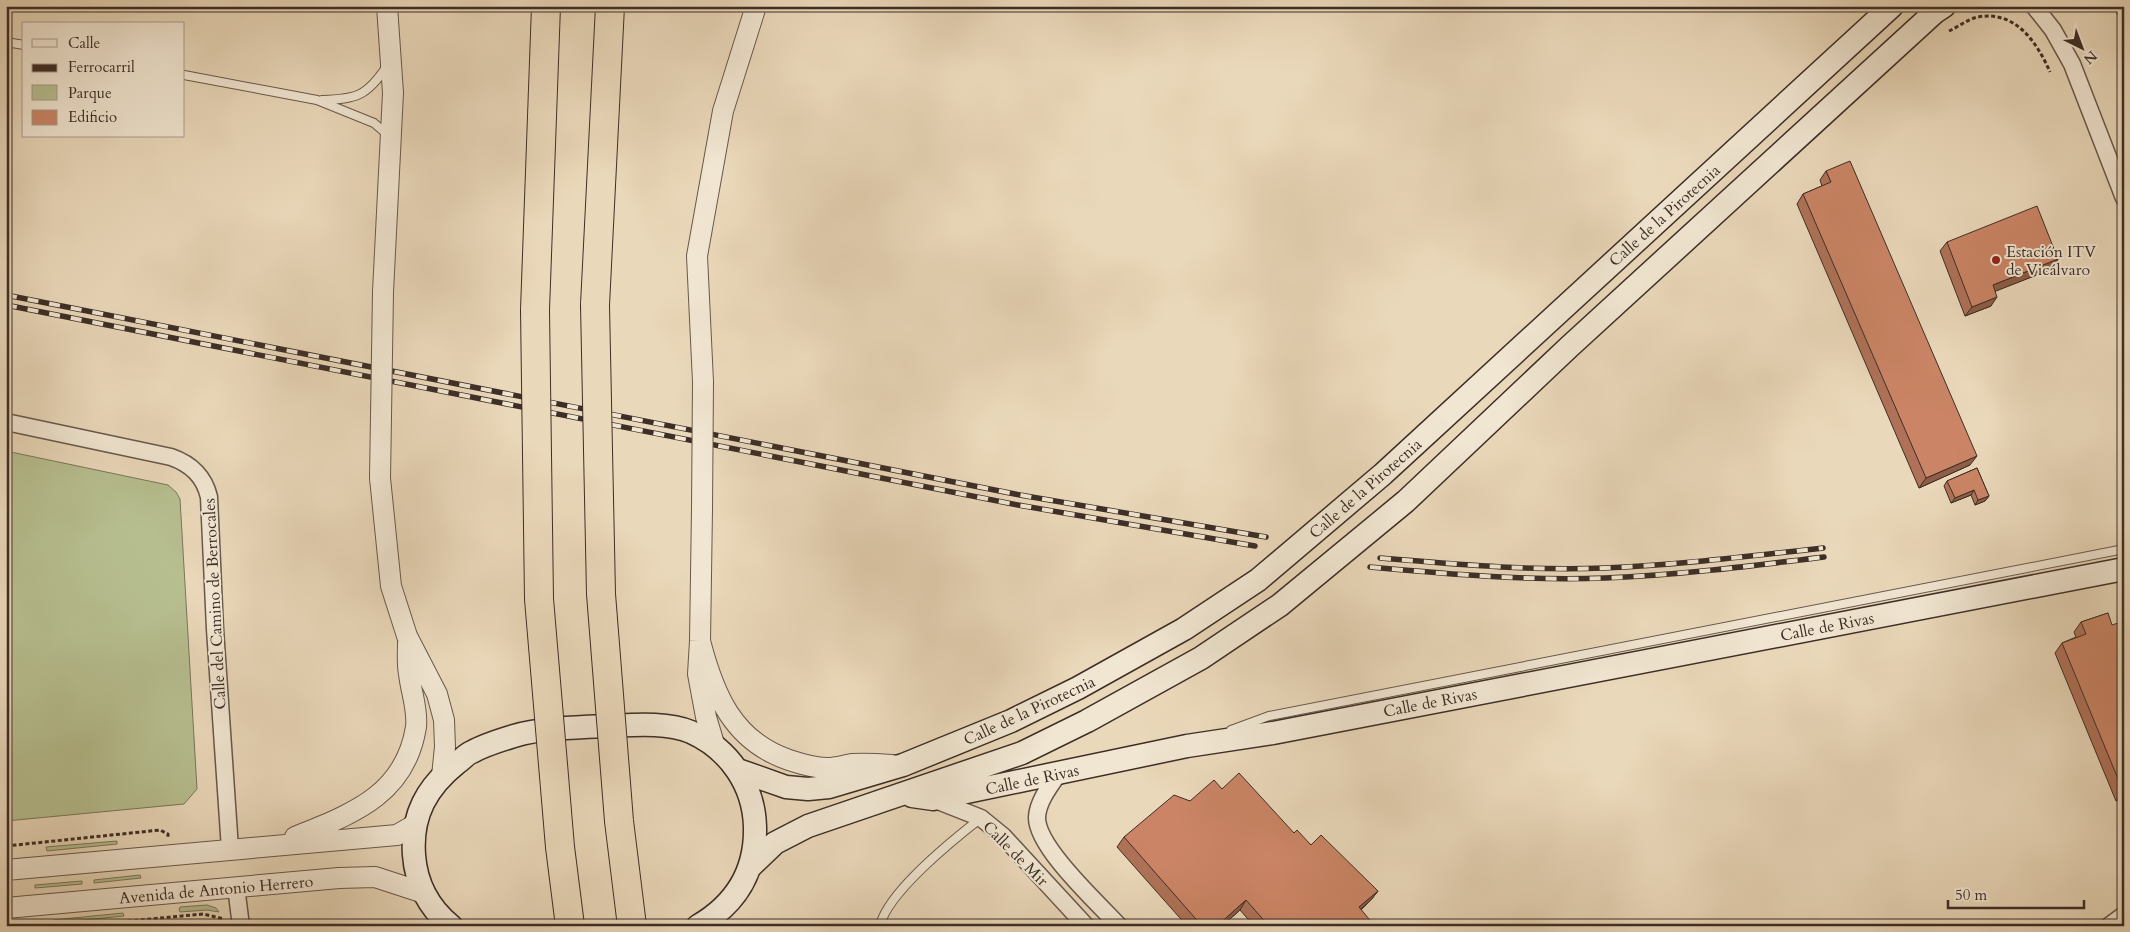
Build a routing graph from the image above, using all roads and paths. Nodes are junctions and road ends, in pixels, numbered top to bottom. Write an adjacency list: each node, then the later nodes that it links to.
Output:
1 (387, 6): 11 (street)
2 (546, 6): 45 (highway, bridge)
3 (610, 6): 46 (highway, bridge)
4 (756, 6): 21 (street, bridge)
5 (1892, 6): 24 (main road, Calle de la Pirotecnia)
6 (1944, 6): 28 (main road, Calle de la Pirotecnia)
7 (2034, 6): 16 (street)
8 (1949, 31): 12 (path)
9 (6, 42): 10 (lane)
10 (22, 45)
11 (389, 62): 14 (lane); 15 (street)
12 (2050, 72)
13 (185, 75): 14 (lane)
14 (317, 100): 15 (lane)
15 (390, 137): 20 (street, bridge)
16 (2124, 198)
17 (6, 422): 34 (street, Calle del Camino de Berrocales)
18 (2124, 548): 22 (lane)
19 (2124, 569): 22 (main road, Calle de Rivas)
20 (407, 636): 27 (street); 32 (street)
21 (700, 641): 23 (street); 24 (street)
22 (1187, 746): 26 (main road, Calle de Rivas)
23 (715, 747): 25 (main road); 27 (main road)
24 (903, 765): 25 (main road, Calle de la Pirotecnia)
25 (738, 770): 36 (main road)
26 (1058, 773): 29 (main road, Calle de Rivas); 50 (street, Calle de Mir)
27 (442, 776): 31 (main road)
28 (903, 794): 29 (main road, Calle de Rivas); 36 (main road, Calle de Rivas)
29 (933, 799): 30 (street, Calle de Mir)
30 (981, 818): 48 (lane); 49 (street, Calle de Mir)
31 (416, 824): 32 (street); 39 (main road)
32 (274, 845): 34 (street)
33 (6, 846): 35 (path)
34 (230, 849): 35 (street)
35 (170, 854): 37 (street)
36 (750, 866): 47 (main road)
37 (6, 870)
38 (236, 887): 39 (street, Avenida de Antonio Herrero); 40 (street, Avenida de Antonio Herrero); 42 (street)
39 (424, 893): 44 (main road)
40 (6, 908)
41 (2124, 915): 51 (street)
42 (241, 924): 43 (path)
43 (76, 926)
44 (451, 926)
45 (570, 926)
46 (632, 926)
47 (698, 926)
48 (880, 926)
49 (1086, 926)
50 (1119, 926)
51 (2109, 926)

